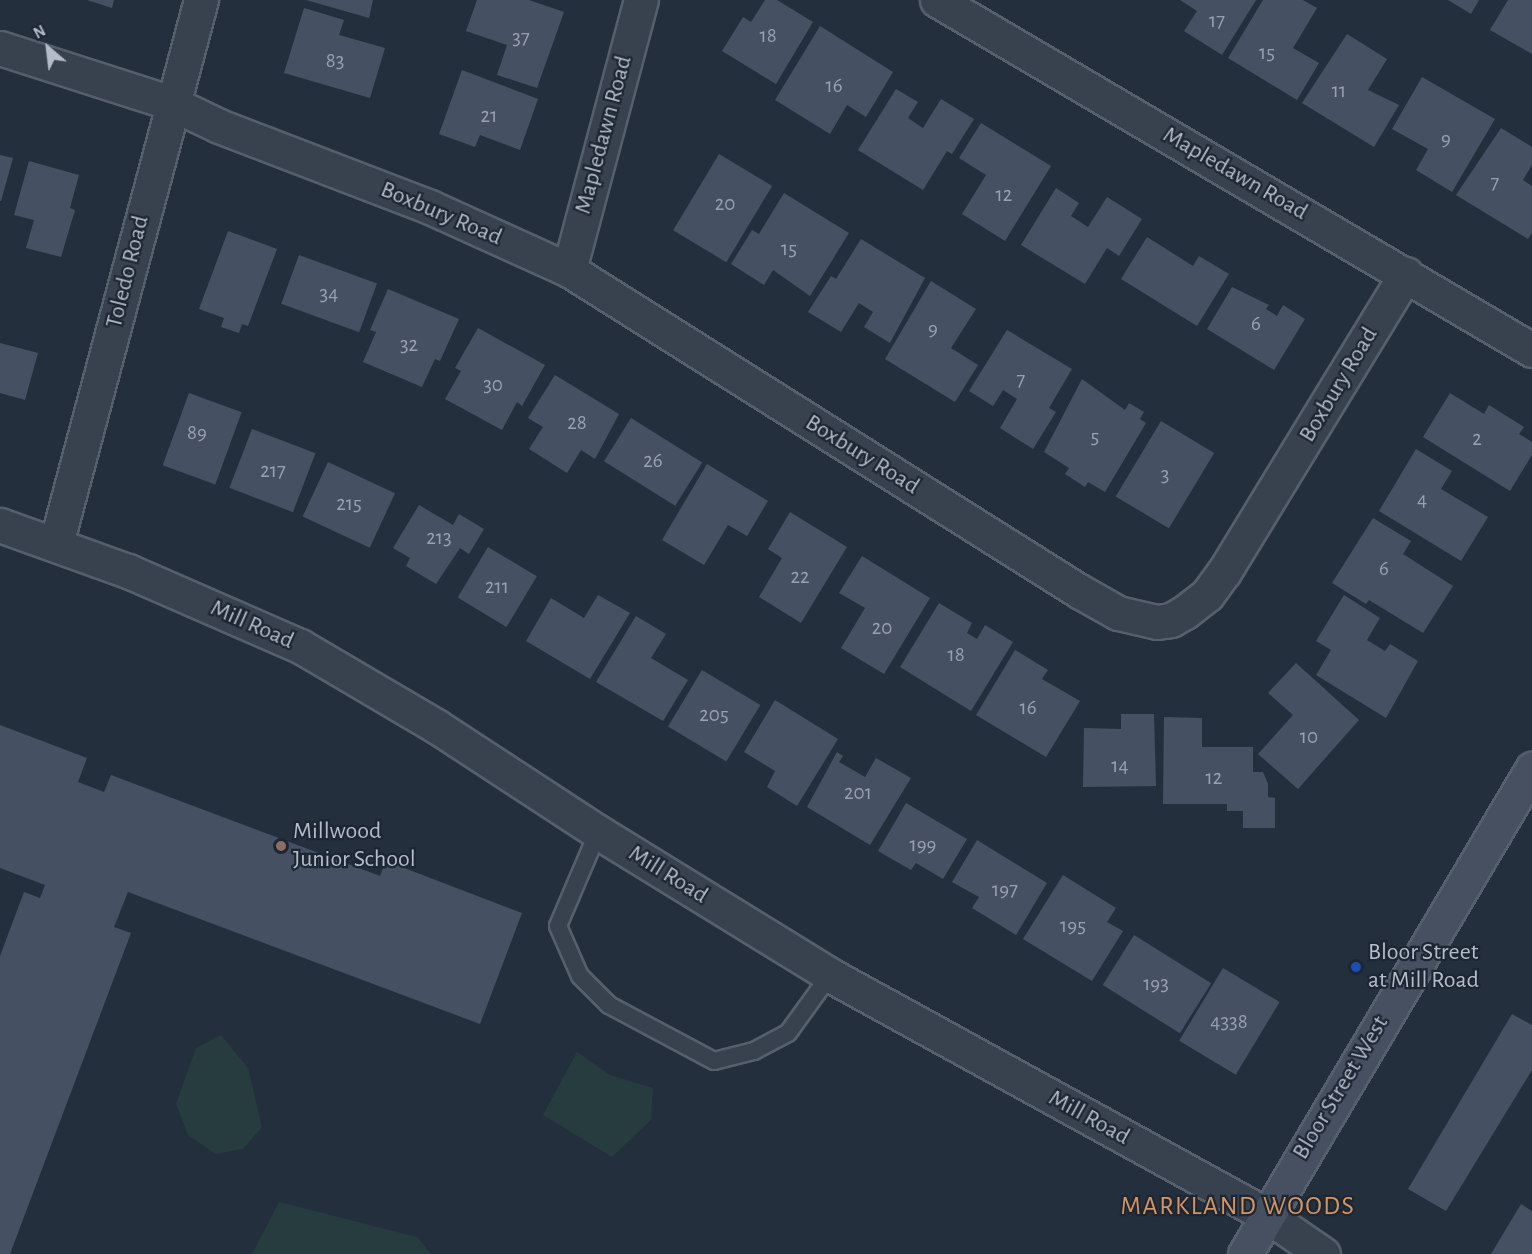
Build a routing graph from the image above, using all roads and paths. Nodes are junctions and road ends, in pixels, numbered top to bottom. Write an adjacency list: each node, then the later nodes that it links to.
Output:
1 (201, 0): 5 (street, Toledo Road)
2 (640, 0): 6 (street, Mapledawn Road)
3 (937, 0): 7 (street, Mapledawn Road)
4 (0, 48): 5 (street, Boxbury Road)
5 (171, 103): 6 (street, Boxbury Road); 10 (street, Toledo Road)
6 (569, 270): 7 (street, Boxbury Road)
7 (1406, 274): 8 (street, Mapledawn Road)
8 (1532, 350)
9 (0, 525): 10 (street, Mill Road)
10 (56, 544): 12 (street, Mill Road)
11 (1532, 769): 14 (main road, Bloor Street West)
12 (598, 832): 13 (street, Mill Road); 13 (lane)
13 (830, 975): 14 (street, Mill Road)
14 (1266, 1215): 15 (main road, Bloor Street West); 16 (street, Mill Road)
15 (1245, 1254)
16 (1323, 1254)

